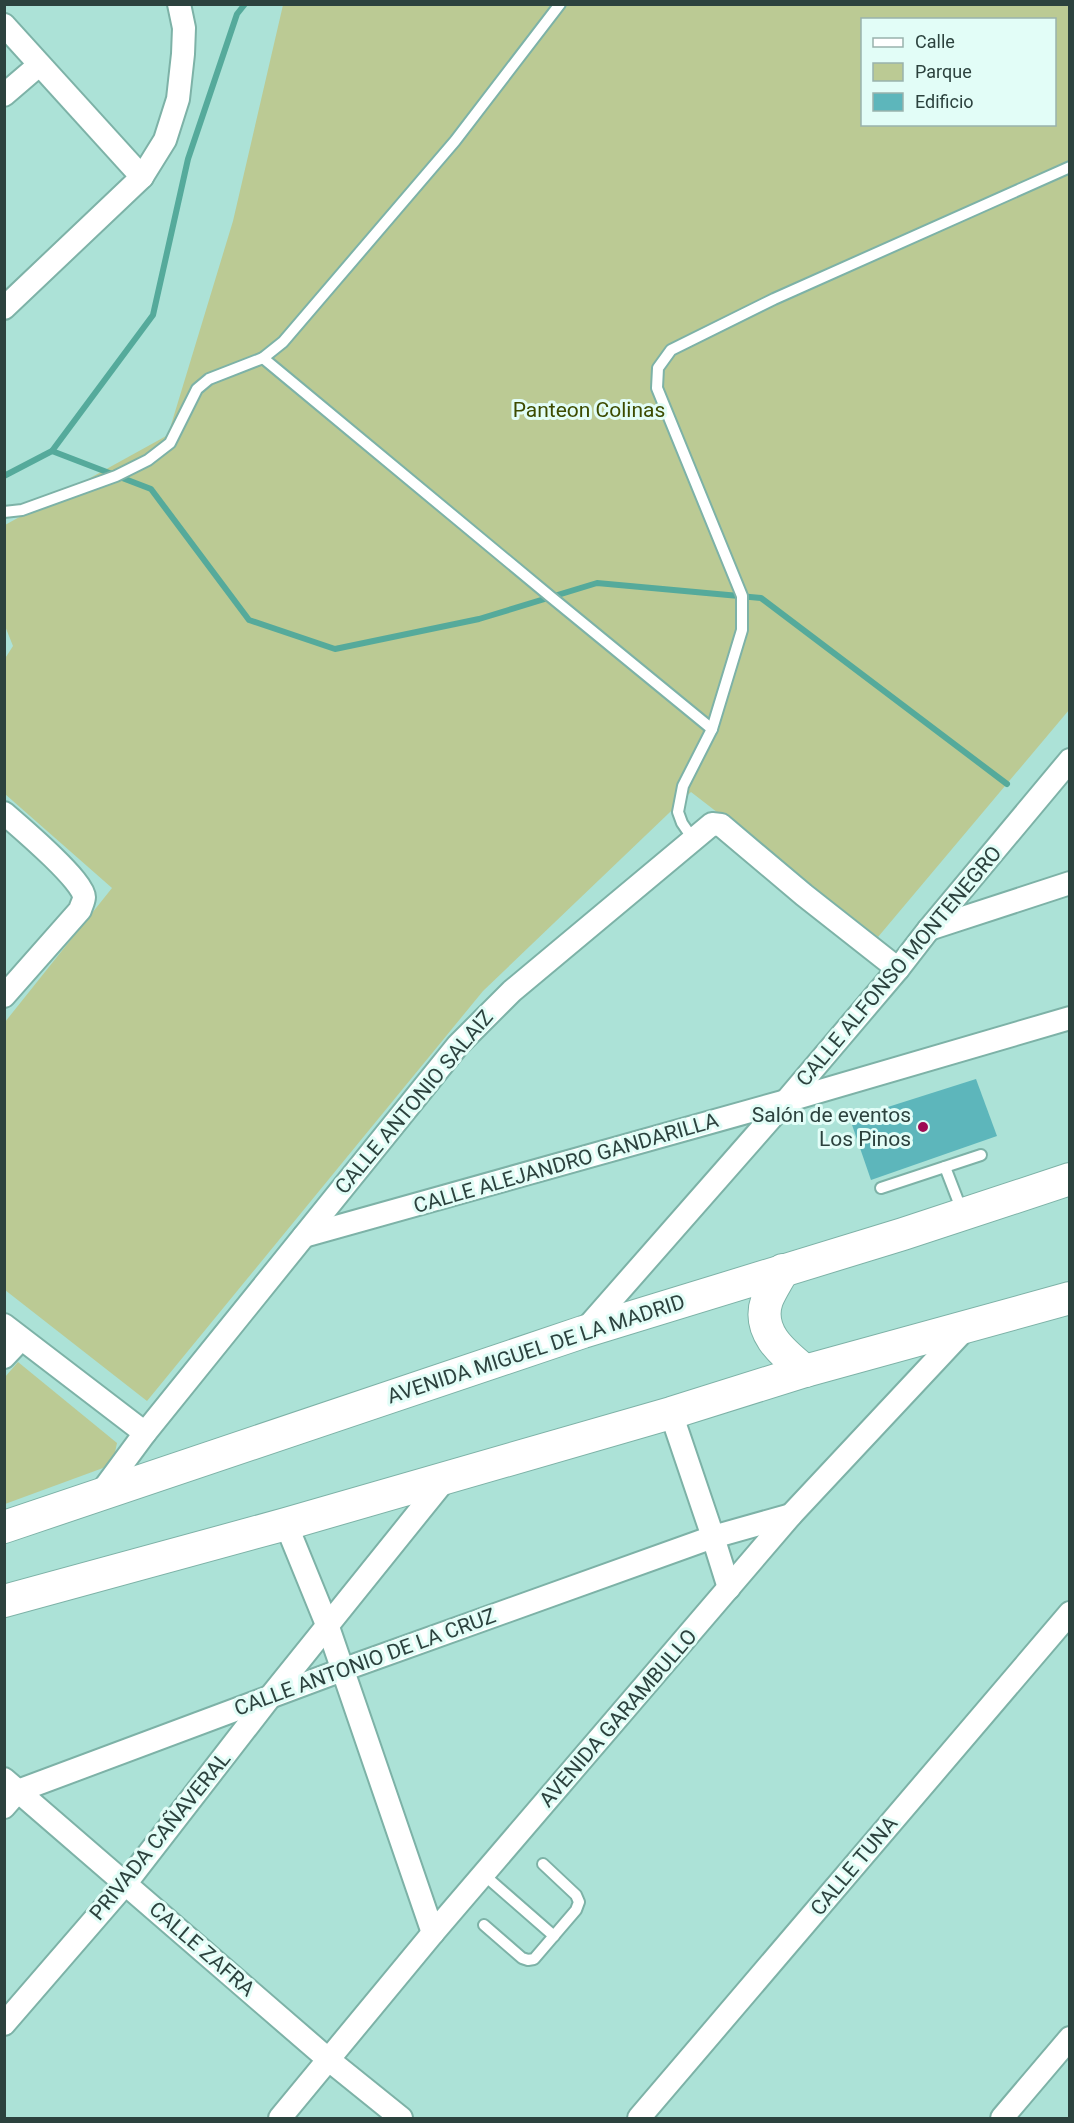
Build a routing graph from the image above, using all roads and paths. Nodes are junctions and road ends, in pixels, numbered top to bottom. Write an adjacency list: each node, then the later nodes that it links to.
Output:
1 (179, 4): 7 (street)
2 (560, 4): 9 (lane)
3 (4, 26): 4 (street)
4 (39, 65): 5 (street); 7 (street)
5 (4, 95)
6 (1070, 167): 11 (lane)
7 (142, 177): 8 (street)
8 (4, 308)
9 (263, 358): 10 (lane); 11 (lane)
10 (4, 512)
11 (712, 729): 14 (lane)
12 (1070, 760): 16 (street, CALLE ALFONSO MONTENEGRO)
13 (4, 813): 18 (street)
14 (693, 838): 17 (street, CALLE ANTONIO SALAIZ); 26 (street, CALLE ANTONIO SALAIZ)
15 (1070, 883): 16 (street)
16 (929, 929): 17 (street, CALLE ALFONSO MONTENEGRO)
17 (898, 969): 20 (street, CALLE ALFONSO MONTENEGRO)
18 (5, 994)
19 (1070, 1018): 20 (street, CALLE ALEJANDRO GANDARILLA)
20 (786, 1101): 26 (street, CALLE ALEJANDRO GANDARILLA); 31 (street, CALLE ALFONSO MONTENEGRO)
21 (981, 1155): 22 (lane)
22 (945, 1167): 24 (lane); 25 (lane)
23 (1070, 1179): 25 (main road, AVENIDA MIGUEL DE LA MADRID)
24 (881, 1188)
25 (963, 1214): 27 (main road, AVENIDA MIGUEL DE LA MADRID)
26 (304, 1236): 35 (street, CALLE ANTONIO SALAIZ)
27 (783, 1270): 31 (main road, AVENIDA MIGUEL DE LA MADRID); 33 (main road)
28 (1070, 1298): 29 (main road)
29 (968, 1327): 33 (main road); 38 (street, AVENIDA GARAMBULLO)
30 (13, 1332): 32 (street); 35 (street)
31 (584, 1332): 37 (main road, AVENIDA MIGUEL DE LA MADRID)
32 (4, 1357)
33 (805, 1371): 34 (main road)
34 (671, 1413): 36 (main road); 41 (street)
35 (145, 1433): 37 (street, CALLE ANTONIO SALAIZ)
36 (447, 1477): 39 (main road); 45 (street, PRIVADA CAÑAVERAL)
37 (100, 1494): 40 (main road, AVENIDA MIGUEL DE LA MADRID)
38 (791, 1515): 41 (street, CALLE ANTONIO DE LA CRUZ); 42 (street, AVENIDA GARAMBULLO)
39 (286, 1524): 43 (main road); 45 (street)
40 (4, 1527)
41 (713, 1537): 42 (street); 46 (street, CALLE ANTONIO DE LA CRUZ)
42 (729, 1588): 50 (street, AVENIDA GARAMBULLO)
43 (4, 1601)
44 (1070, 1613): 60 (street, CALLE TUNA)
45 (328, 1627): 46 (street); 47 (street, PRIVADA CAÑAVERAL)
46 (342, 1670): 47 (street, CALLE ANTONIO DE LA CRUZ); 53 (street)
47 (270, 1697): 48 (street, CALLE ANTONIO DE LA CRUZ); 51 (street, PRIVADA CAÑAVERAL)
48 (9, 1792): 51 (street, CALLE ZAFRA)
49 (543, 1864): 54 (lane)
50 (483, 1874): 53 (street, AVENIDA GARAMBULLO); 54 (lane)
51 (126, 1883): 55 (street, PRIVADA CAÑAVERAL); 57 (street, CALLE ZAFRA)
52 (484, 1925): 54 (lane)
53 (433, 1933): 57 (street, AVENIDA GARAMBULLO)
54 (554, 1936)
55 (4, 2024)
56 (1070, 2038): 61 (street)
57 (329, 2060): 58 (street, AVENIDA GARAMBULLO); 59 (street, CALLE ZAFRA)
58 (280, 2118)
59 (401, 2118)
60 (639, 2118)
61 (1002, 2118)

